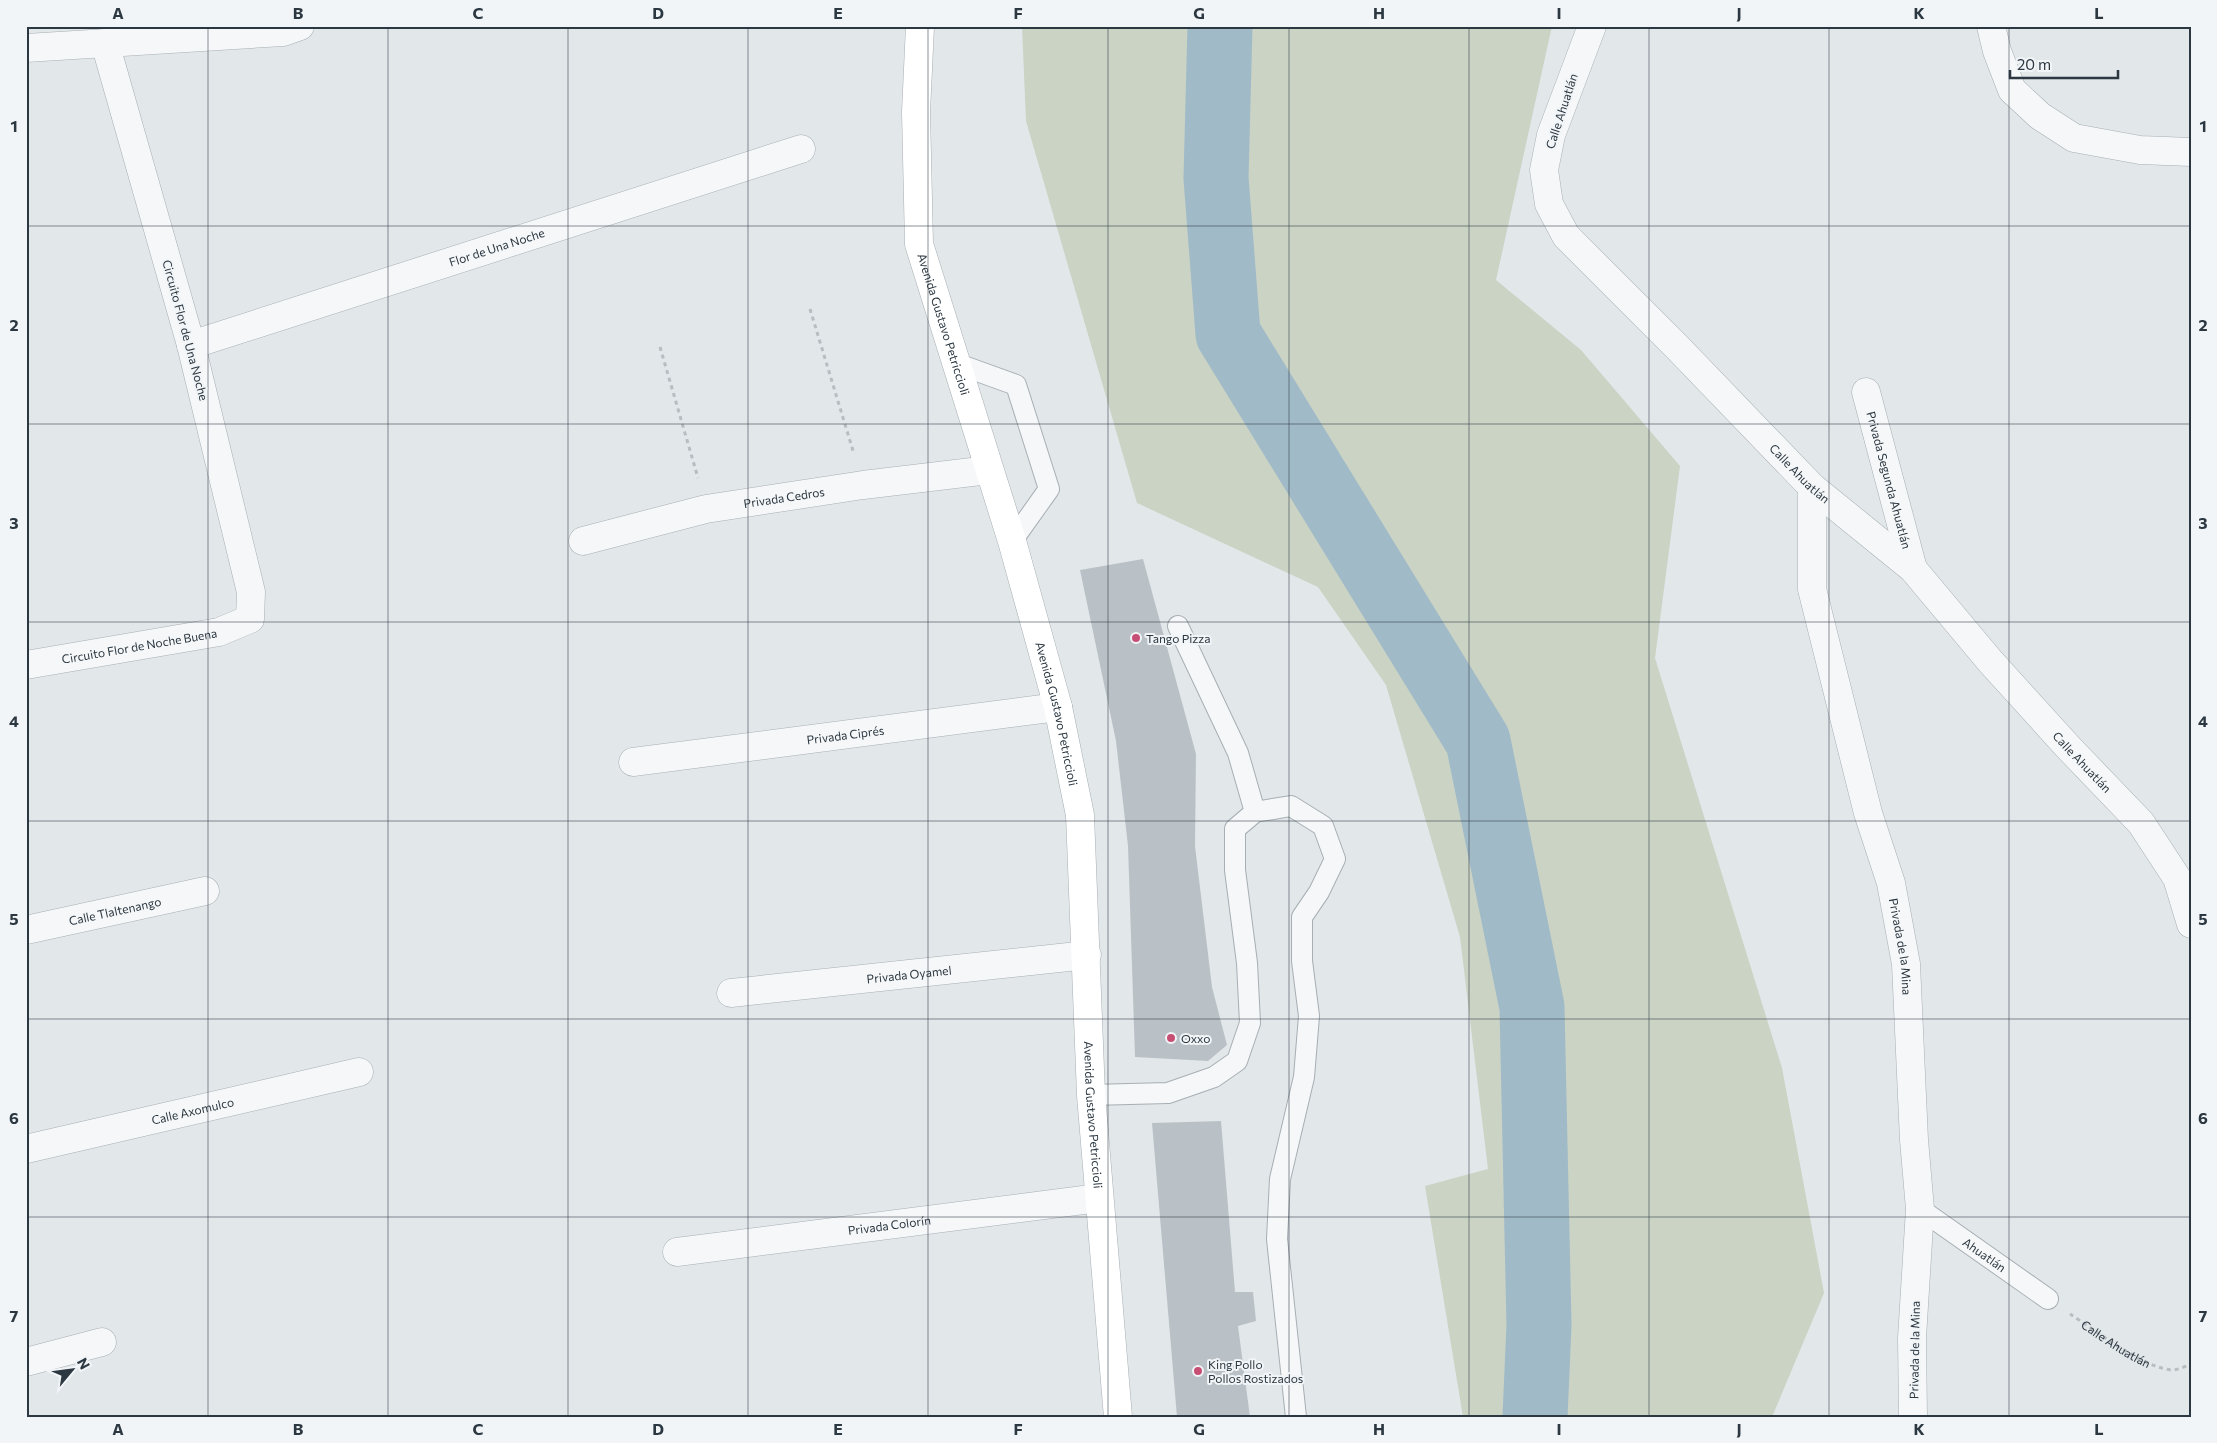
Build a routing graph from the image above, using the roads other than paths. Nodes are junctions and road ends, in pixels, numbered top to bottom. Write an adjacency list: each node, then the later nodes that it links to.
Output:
1 (300, 26): 5 (street)
2 (920, 26): 10 (street, Avenida Gustavo Petriccioli)
3 (1592, 26): 13 (street, Calle Ahuatlán)
4 (1991, 26): 8 (street)
5 (105, 44): 6 (street); 9 (street, Circuito Flor de Una Noche)
6 (26, 48)
7 (802, 149): 9 (street, Flor de Una Noche)
8 (2191, 152)
9 (191, 345): 17 (street, Circuito Flor de Una Noche)
10 (958, 364): 12 (street, Avenida Gustavo Petriccioli); 14 (lane)
11 (1866, 392): 16 (street, Privada Segunda Ahuatlán)
12 (989, 470): 14 (street, Avenida Gustavo Petriccioli); 15 (street, Privada Cedros)
13 (1812, 487): 16 (street, Calle Ahuatlán); 33 (street, Privada de la Mina)
14 (1012, 540): 20 (street, Avenida Gustavo Petriccioli)
15 (583, 542)
16 (1913, 569): 23 (street, Calle Ahuatlán)
17 (250, 619): 19 (street, Circuito Flor de Noche Buena)
18 (1178, 626): 22 (lane)
19 (26, 665)
20 (1058, 708): 21 (street, Privada Ciprés); 27 (street, Avenida Gustavo Petriccioli)
21 (633, 762)
22 (1255, 812): 30 (lane); 39 (lane)
23 (2184, 879): 25 (street, Calle Ahuatlán)
24 (205, 891): 26 (street, Calle Tlaltenango)
25 (2191, 924)
26 (26, 930)
27 (1087, 955): 28 (street, Privada Oyamel); 30 (street, Avenida Gustavo Petriccioli)
28 (731, 993)
29 (359, 1072): 31 (street, Calle Axomulco)
30 (1090, 1095): 32 (street, Avenida Gustavo Petriccioli)
31 (26, 1149)
32 (1100, 1198): 34 (street, Privada Colorín); 38 (street, Avenida Gustavo Petriccioli)
33 (1920, 1209): 35 (lane, Ahuatlán); 40 (street, Privada de la Mina)
34 (677, 1252)
35 (2048, 1299)
36 (102, 1342): 37 (street)
37 (26, 1362)
38 (1118, 1417)
39 (1296, 1417)
40 (1913, 1417)

